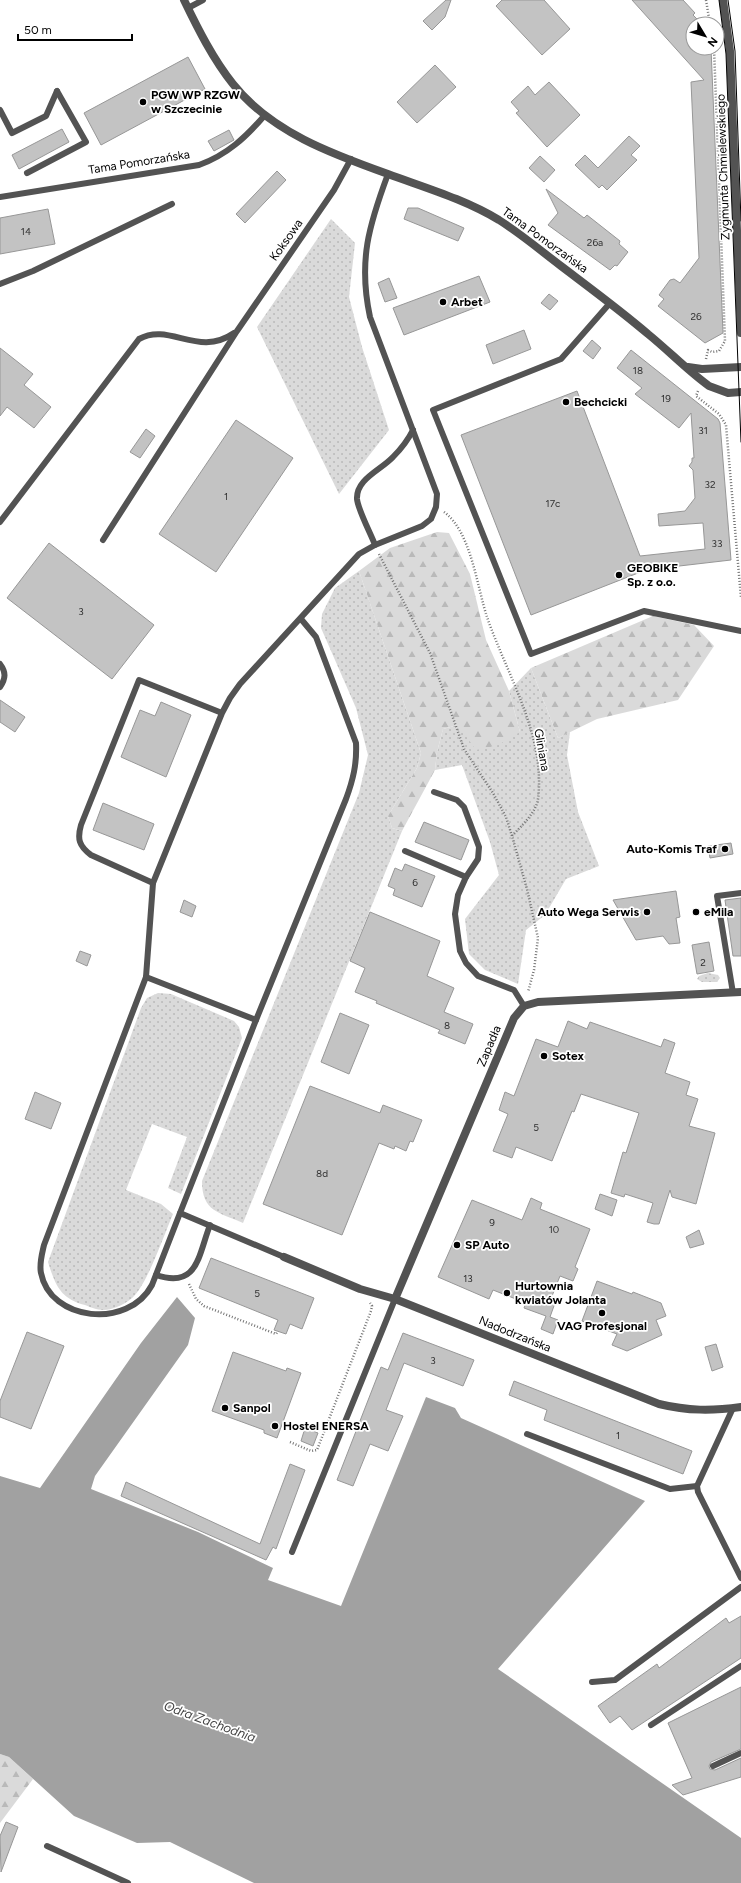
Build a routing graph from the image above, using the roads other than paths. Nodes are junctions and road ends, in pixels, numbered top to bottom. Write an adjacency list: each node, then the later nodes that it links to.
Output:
1 (184, 0): 4 (street, Tama Pomorzańska)
2 (203, 0): 4 (lane)
3 (723, 0): 15 (street, Zygmunta Chmielewskiego)
4 (188, 8): 6 (street, Tama Pomorzańska)
5 (0, 110): 8 (lane)
6 (265, 115): 7 (street, Tama Pomorzańska); 10 (lane, Tama Pomorzańska)
7 (351, 159): 9 (street, Tama Pomorzańska); 14 (lane, Koksowa)
8 (27, 173)
9 (388, 174): 13 (street, Tama Pomorzańska); 19 (lane)
10 (0, 197)
11 (172, 204): 12 (lane)
12 (0, 284)
13 (610, 303): 16 (street, Tama Pomorzańska); 24 (lane)
14 (237, 331): 20 (lane); 21 (lane, Koksowa)
15 (741, 333)
16 (685, 366): 17 (street); 18 (street, Tama Pomorzańska)
17 (741, 367)
18 (741, 392)
19 (413, 430): 22 (lane); 22 (lane)
20 (0, 522)
21 (103, 540)
22 (375, 545): 23 (lane)
23 (301, 619): 27 (lane); 36 (lane)
24 (741, 631)
25 (0, 664): 26 (lane)
26 (0, 687)
27 (222, 713): 31 (lane); 31 (lane)
28 (434, 792): 30 (lane)
29 (405, 851): 30 (lane)
30 (466, 878): 35 (lane)
31 (153, 883): 33 (lane)
32 (741, 892): 34 (lane)
33 (146, 977): 36 (lane); 40 (lane)
34 (737, 992): 35 (street)
35 (524, 1006): 41 (street, Zapadła)
36 (256, 1020): 37 (lane)
37 (180, 1213): 38 (lane); 40 (lane)
38 (210, 1225): 39 (lane); 40 (lane)
39 (284, 1257): 41 (street, Nadodrzańska)
40 (156, 1275)
41 (394, 1299): 42 (street, Nadodrzańska); 45 (lane)
42 (737, 1407): 44 (lane)
43 (527, 1434): 44 (lane)
44 (697, 1486): 46 (lane)
45 (292, 1552)
46 (741, 1578)
47 (741, 1587): 49 (lane)
48 (741, 1666): 50 (lane)
49 (592, 1682)
50 (651, 1725)
51 (741, 1753): 52 (lane)
52 (713, 1766)
53 (47, 1846): 54 (lane)
54 (128, 1883)

